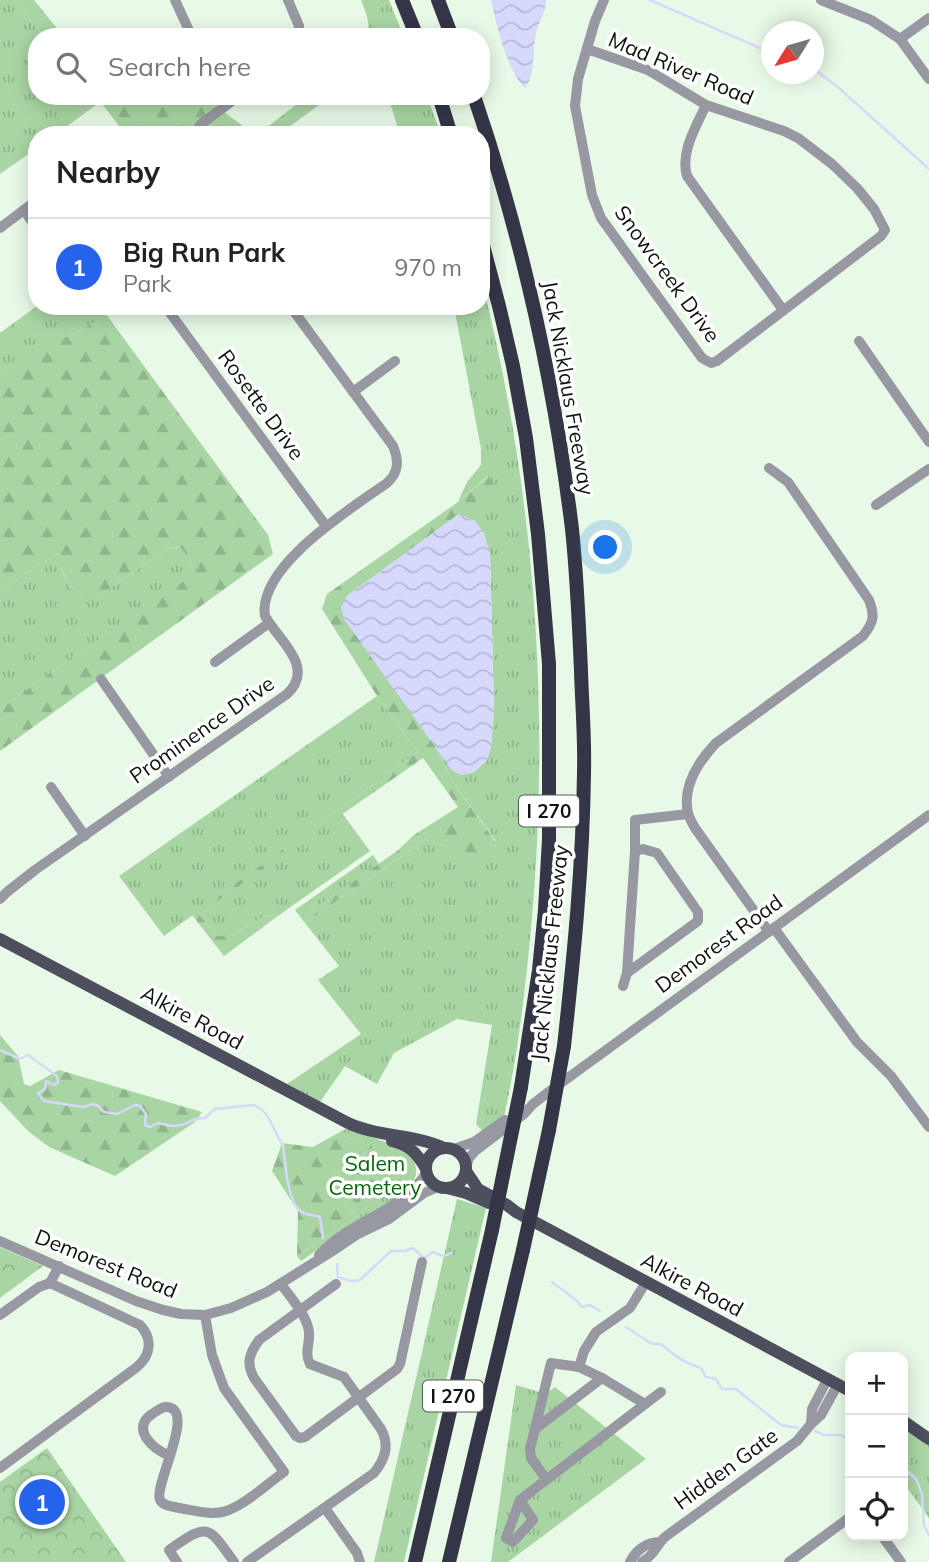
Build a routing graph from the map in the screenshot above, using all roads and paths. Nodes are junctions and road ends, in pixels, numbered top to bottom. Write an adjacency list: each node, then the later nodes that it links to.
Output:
1 (176, 0): 8 (street)
2 (288, 0): 9 (street)
3 (402, 0): 10 (highway)
4 (438, 0): 11 (highway)
5 (604, 0): 13 (street, Snowcreek Drive)
6 (821, 0): 12 (street)
7 (929, 18): 12 (street)
8 (188, 28)
9 (297, 28)
10 (413, 28)
11 (449, 28)
12 (900, 39): 14 (street)
13 (587, 49): 18 (street, Mad River Road); 28 (street, Snowcreek Drive)
14 (929, 79)
15 (224, 105): 19 (street)
16 (442, 105): 20 (highway)
17 (477, 105): 21 (highway, Jack Nicklaus Freeway / I 270, bridge)
18 (706, 105): 28 (street); 28 (street, Mad River Road)
19 (200, 126)
20 (448, 126)
21 (484, 126)
22 (490, 144): 95 (highway, Jack Nicklaus Freeway / I 270, bridge)
23 (28, 207): 24 (street)
24 (24, 210): 25 (street); 26 (street)
25 (28, 216)
26 (0, 228)
27 (490, 272): 94 (highway, Jack Nicklaus Freeway / I 270, bridge)
28 (783, 310)
29 (172, 315): 38 (street, Rosette Drive)
30 (299, 315): 33 (street)
31 (859, 341): 34 (street)
32 (395, 361): 33 (street)
33 (353, 392): 38 (street)
34 (929, 442)
35 (769, 468): 44 (street)
36 (929, 469): 37 (street)
37 (876, 505)
38 (326, 526): 39 (street)
39 (269, 623): 40 (street); 42 (street, Prominence Drive)
40 (215, 662)
41 (101, 679): 42 (street)
42 (169, 777): 46 (street, Prominence Drive)
43 (51, 787): 46 (street)
44 (688, 814): 47 (street); 49 (street)
45 (929, 815): 49 (street, Demorest Road)
46 (85, 836): 48 (street, Prominence Drive)
47 (635, 851): 51 (street); 51 (street)
48 (0, 900)
49 (771, 930): 53 (street, Demorest Road); 54 (street)
50 (0, 939): 55 (main road, Alkire Road)
51 (627, 973): 52 (street)
52 (623, 986)
53 (533, 1104): 56 (street, Demorest Road); 57 (street, Demorest Road)
54 (929, 1127)
55 (366, 1130): 56 (main road, Alkire Road); 58 (main road, Alkire Road)
56 (449, 1149): 57 (main road); 58 (main road)
57 (466, 1169): 59 (main road); 60 (main road, Alkire Road)
58 (426, 1170): 59 (main road); 62 (street, Demorest Road)
59 (442, 1188): 60 (main road, Alkire Road); 62 (street, Demorest Road)
60 (516, 1212): 65 (main road, Alkire Road)
61 (0, 1241): 64 (street, Demorest Road)
62 (313, 1262): 67 (street, Demorest Road)
63 (422, 1262): 77 (street)
64 (59, 1266): 66 (street); 71 (street, Demorest Road)
65 (646, 1282): 72 (street); 74 (main road, Alkire Road)
66 (50, 1283): 70 (street); 83 (street)
67 (281, 1284): 69 (street); 71 (street, Demorest Road)
68 (336, 1284): 69 (street)
69 (299, 1311): 77 (street); 77 (street)
70 (0, 1315)
71 (205, 1315): 82 (street)
72 (579, 1367): 73 (street); 80 (street)
73 (602, 1378): 78 (street); 80 (street)
74 (833, 1381): 75 (main road, Alkire Road); 89 (street, Hidden Gate)
75 (845, 1388)
76 (661, 1392): 78 (street)
77 (359, 1397): 86 (street)
78 (645, 1404): 84 (street)
79 (908, 1424): 81 (main road)
80 (534, 1430): 84 (street)
81 (929, 1439)
82 (170, 1456): 82 (street)
83 (0, 1468)
84 (546, 1479): 85 (street)
85 (520, 1500)
86 (325, 1508): 92 (street); 93 (street)
87 (845, 1521): 98 (street)
88 (886, 1541): 99 (street)
89 (660, 1542): 96 (street, Hidden Gate); 97 (street, Hidden Gate)
90 (177, 1562): 91 (street)
91 (234, 1562)
92 (247, 1562)
93 (360, 1562)
94 (415, 1562)
95 (449, 1562)
96 (630, 1562)
97 (642, 1562)
98 (789, 1562)
99 (901, 1562)

